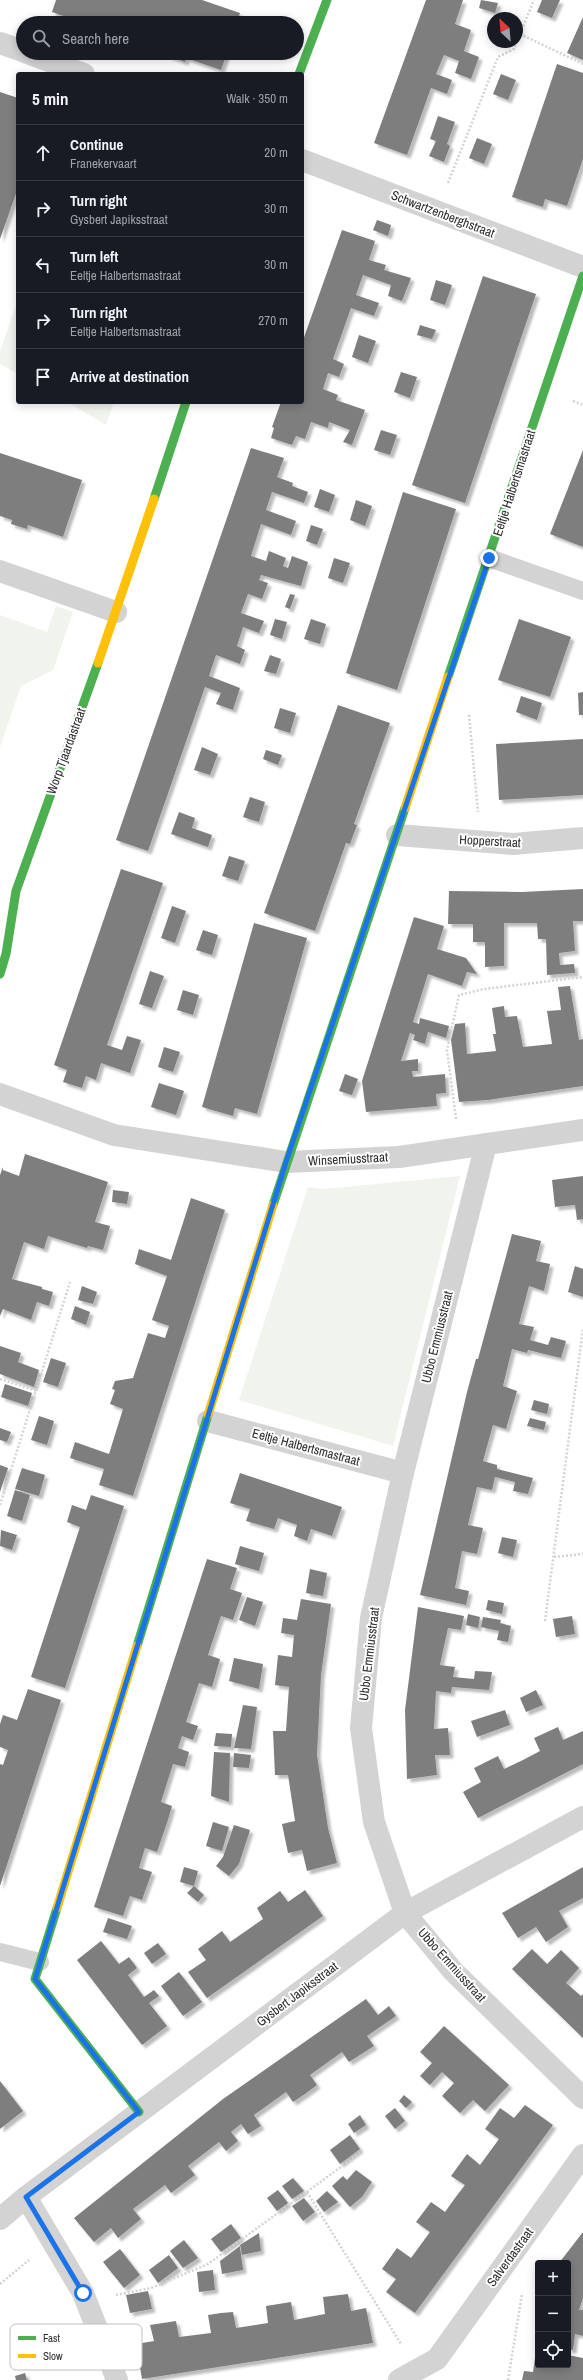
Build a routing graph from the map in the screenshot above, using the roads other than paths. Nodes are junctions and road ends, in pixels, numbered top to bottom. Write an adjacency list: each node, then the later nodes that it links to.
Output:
1 (327, 0): 6 (street)
2 (0, 43): 3 (street)
3 (16, 49)
4 (46, 60): 5 (street)
5 (79, 72)
6 (300, 72)
7 (304, 161): 8 (street, Schwartzenberghstraat)
8 (583, 267)
9 (583, 276): 11 (street, Eeltje Halbertsmastraat)
10 (185, 404): 14 (street, Worp Tjaardastraat)
11 (489, 558): 13 (lane); 15 (street, Eeltje Halbertsmastraat)
12 (0, 571): 14 (street)
13 (583, 591)
14 (116, 612): 17 (street, Worp Tjaardastraat)
15 (397, 835): 16 (street, Hopperstraat); 23 (street, Eeltje Halbertsmastraat)
16 (583, 838)
17 (16, 891): 18 (street, Worp Tjaardastraat); 19 (street, Worp Tjaardastraat)
18 (4, 910)
19 (0, 974)
20 (0, 1094): 23 (street, Winsemiusstraat)
21 (583, 1130): 22 (street, Winsemiusstraat)
22 (486, 1144): 23 (street, Winsemiusstraat); 25 (street, Ubbo Emmiusstraat)
23 (286, 1162): 24 (street, Eeltje Halbertsmastraat)
24 (208, 1421): 25 (street, Eeltje Halbertsmastraat); 29 (street, Eeltje Halbertsmastraat)
25 (403, 1473): 27 (street, Ubbo Emmiusstraat)
26 (583, 1816): 27 (street, Gysbert Japiksstraat)
27 (405, 1913): 30 (street, Ubbo Emmiusstraat); 31 (street, Gysbert Japiksstraat)
28 (0, 1952): 29 (lane)
29 (40, 1962): 31 (street, Eeltje Halbertsmastraat)
30 (583, 2098)
31 (139, 2112): 33 (street, Gysbert Japiksstraat)
32 (583, 2155): 37 (street, Salverdastraat)
33 (26, 2197): 34 (street, Gysbert Japiksstraat); 35 (street)
34 (0, 2219)
35 (95, 2324)
36 (113, 2370): 38 (street)
37 (408, 2375)
38 (117, 2380)

